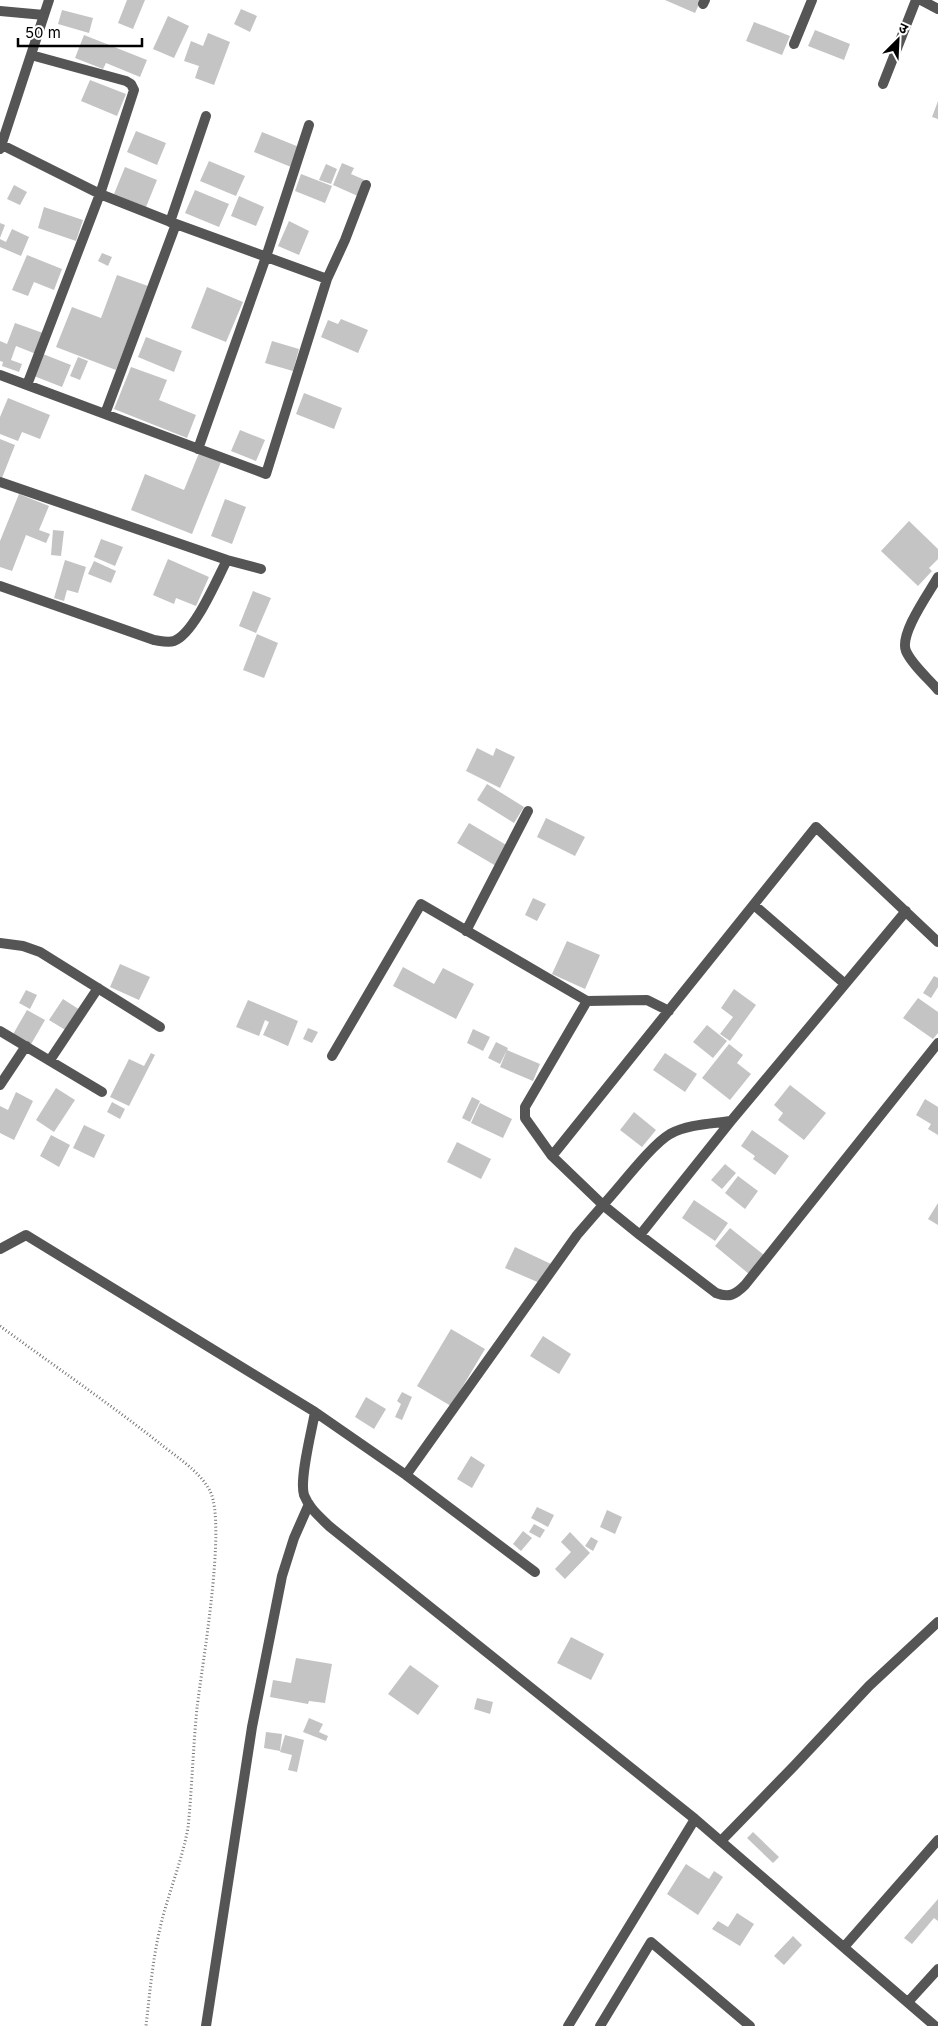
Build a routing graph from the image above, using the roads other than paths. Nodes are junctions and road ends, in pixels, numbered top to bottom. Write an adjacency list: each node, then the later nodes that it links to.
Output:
1 (49, 0): 7 (street)
2 (812, 0): 8 (street)
3 (916, 0): 10 (street)
4 (921, 0): 5 (street)
5 (938, 9)
6 (0, 11): 7 (street)
7 (44, 15): 9 (street)
8 (794, 44)
9 (31, 55): 13 (street); 15 (street)
10 (883, 84)
11 (206, 116): 16 (street)
12 (309, 125): 17 (street)
13 (1, 146): 15 (street)
14 (366, 185): 18 (street)
15 (100, 194): 16 (street); 20 (street)
16 (173, 223): 17 (street); 21 (street)
17 (266, 257): 18 (street); 22 (street)
18 (327, 279): 22 (street)
19 (0, 375): 20 (street)
20 (27, 385): 21 (street)
21 (105, 414): 22 (street)
22 (198, 449)
23 (0, 482): 24 (street)
24 (228, 560): 25 (street); 27 (street)
25 (261, 569)
26 (938, 578): 28 (street)
27 (0, 586)
28 (938, 690)
29 (528, 811): 32 (street)
30 (754, 904): 31 (street); 35 (street); 38 (street)
31 (906, 911): 33 (street); 35 (street)
32 (466, 930): 37 (street); 43 (street)
33 (938, 942)
34 (0, 943): 36 (street)
35 (845, 984): 47 (street)
36 (98, 988): 39 (street); 44 (street)
37 (587, 1001): 38 (street); 48 (street)
38 (669, 1011): 48 (street)
39 (160, 1027)
40 (0, 1031): 42 (street)
41 (938, 1042): 50 (street)
42 (26, 1046): 44 (street); 45 (street)
43 (332, 1056)
44 (50, 1060): 46 (street)
45 (0, 1085)
46 (102, 1092)
47 (731, 1121): 49 (street); 50 (street)
48 (552, 1156): 49 (street)
49 (603, 1205): 50 (street); 53 (street)
50 (640, 1235)
51 (0, 1250): 52 (street)
52 (315, 1412): 53 (street); 54 (street)
53 (406, 1475): 55 (street)
54 (308, 1504): 57 (street); 63 (street)
55 (535, 1572)
56 (938, 1622): 58 (street)
57 (695, 1819): 58 (street); 64 (street)
58 (721, 1840): 60 (street)
59 (938, 1840): 60 (street)
60 (844, 1946): 62 (street)
61 (938, 1969): 62 (street)
62 (908, 2002): 67 (street)
63 (206, 2026)
64 (568, 2026)
65 (600, 2026): 66 (street)
66 (750, 2026)
67 (936, 2026)

